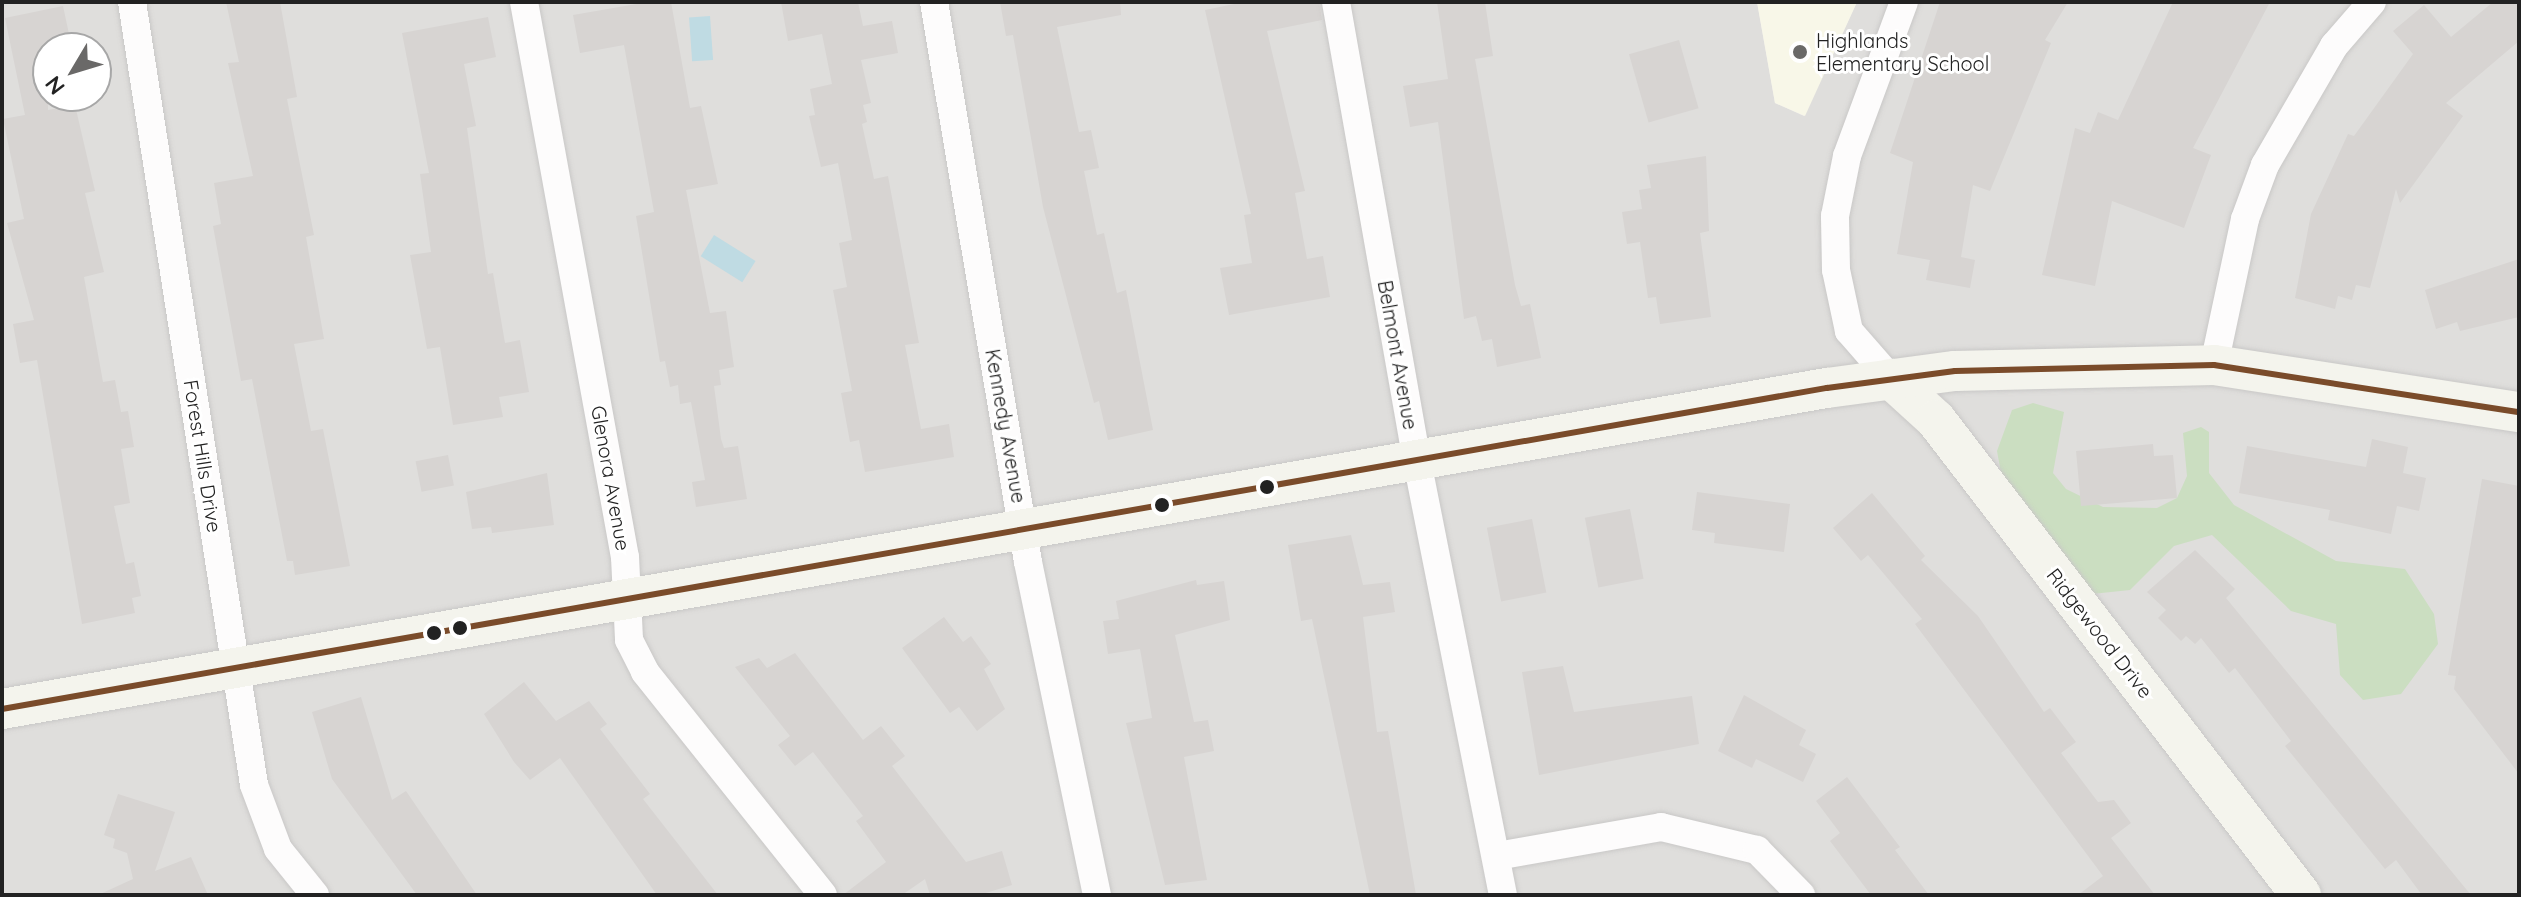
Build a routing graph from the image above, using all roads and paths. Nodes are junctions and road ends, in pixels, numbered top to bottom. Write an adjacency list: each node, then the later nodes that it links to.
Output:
1 (132, 2): 13 (street, Forest Hills Drive)
2 (524, 2): 12 (street, Glenora Avenue)
3 (934, 2): 11 (street, Kennedy Avenue)
4 (1336, 2): 10 (street, Belmont Avenue)
5 (1904, 2): 8 (street)
6 (2372, 2): 7 (street)
7 (2214, 365): 8 (street); 9 (street)
8 (1891, 379): 10 (street); 21 (street, Ridgewood Drive)
9 (2519, 412)
10 (1417, 461): 11 (street); 15 (street, Belmont Avenue)
11 (1023, 531): 12 (street); 18 (street, Kennedy Avenue)
12 (625, 599): 13 (street); 17 (street, Glenora Avenue)
13 (235, 667): 14 (street); 16 (street, Forest Hills Drive)
14 (2, 709)
15 (1497, 856): 19 (street, Belmont Avenue); 20 (street)
16 (315, 895)
17 (823, 895)
18 (1097, 895)
19 (1503, 895)
20 (1801, 895)
21 (2301, 895)

